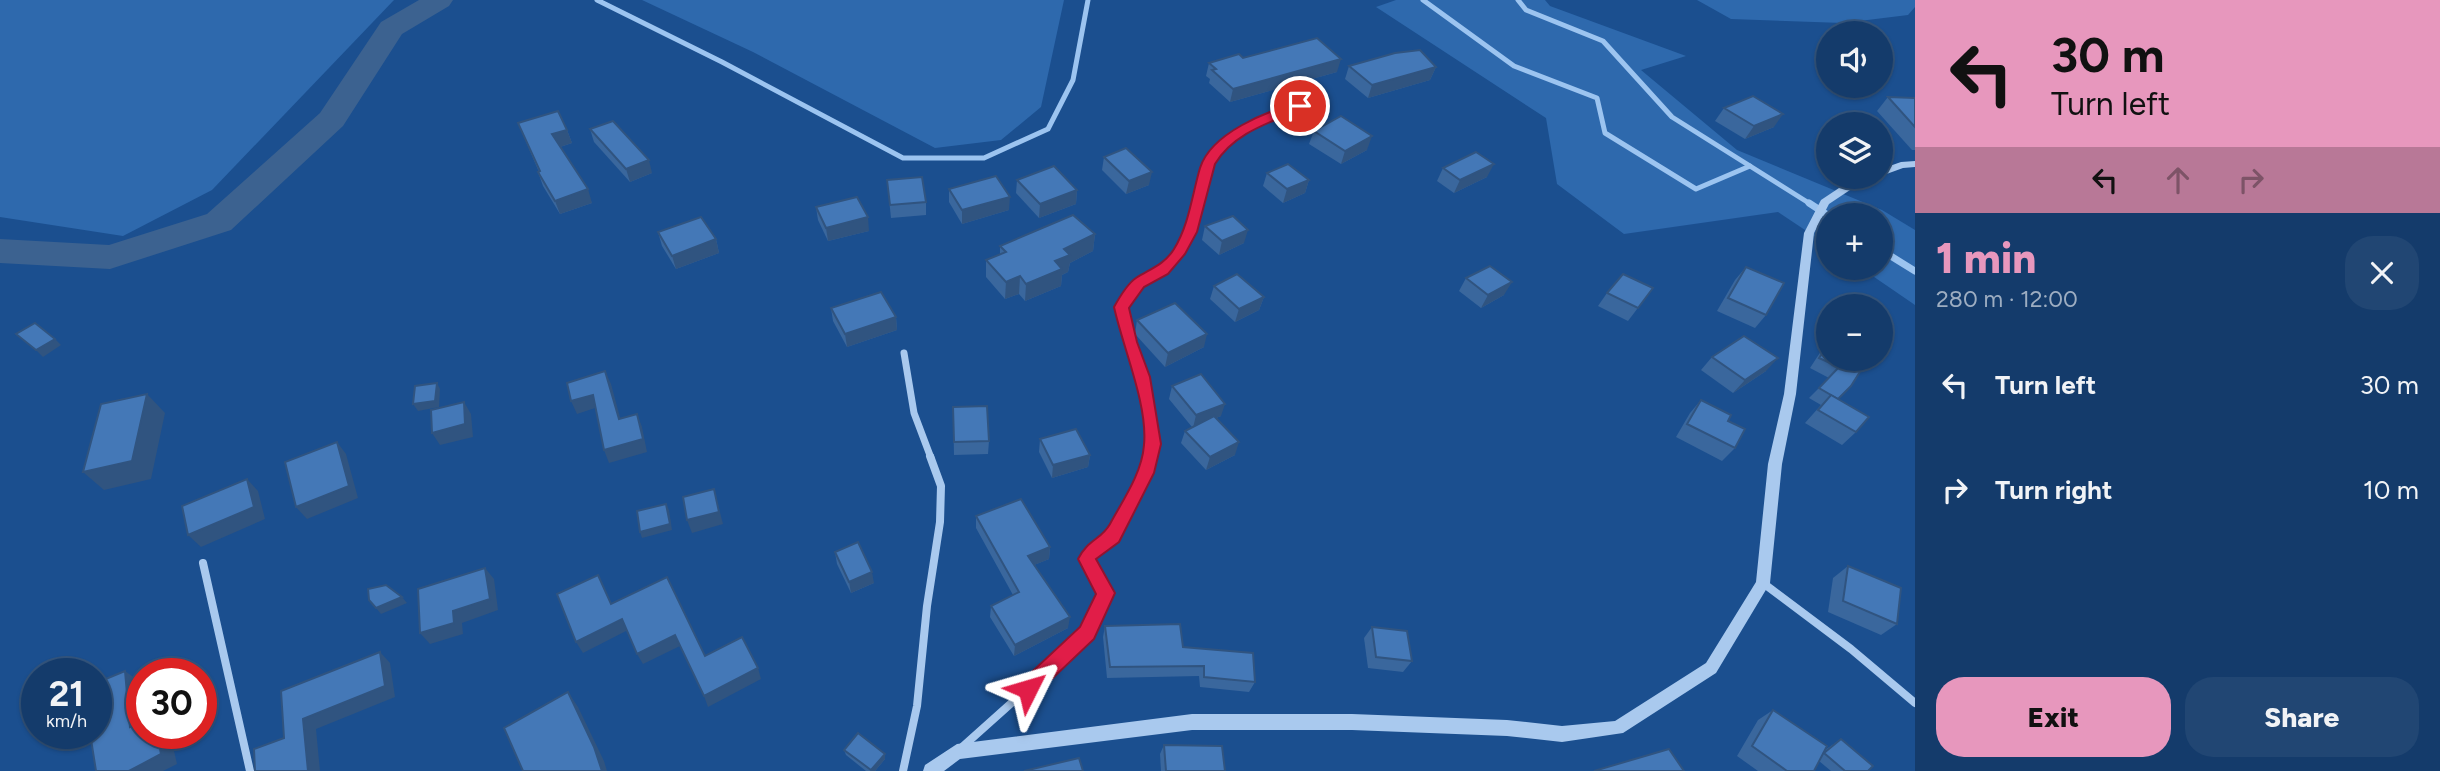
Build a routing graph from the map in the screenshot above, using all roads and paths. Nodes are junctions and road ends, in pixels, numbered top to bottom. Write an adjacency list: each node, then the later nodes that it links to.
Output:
1 (1300, 106): 10 (street)
2 (1915, 164): 3 (street)
3 (1893, 168)
4 (1844, 189): 5 (street)
5 (1809, 233): 8 (street)
6 (904, 353): 12 (street)
7 (202, 563): 11 (street)
8 (1763, 583): 9 (street); 10 (street)
9 (1915, 704)
10 (957, 752): 13 (street)
11 (250, 771)
12 (903, 771)
13 (932, 771)

